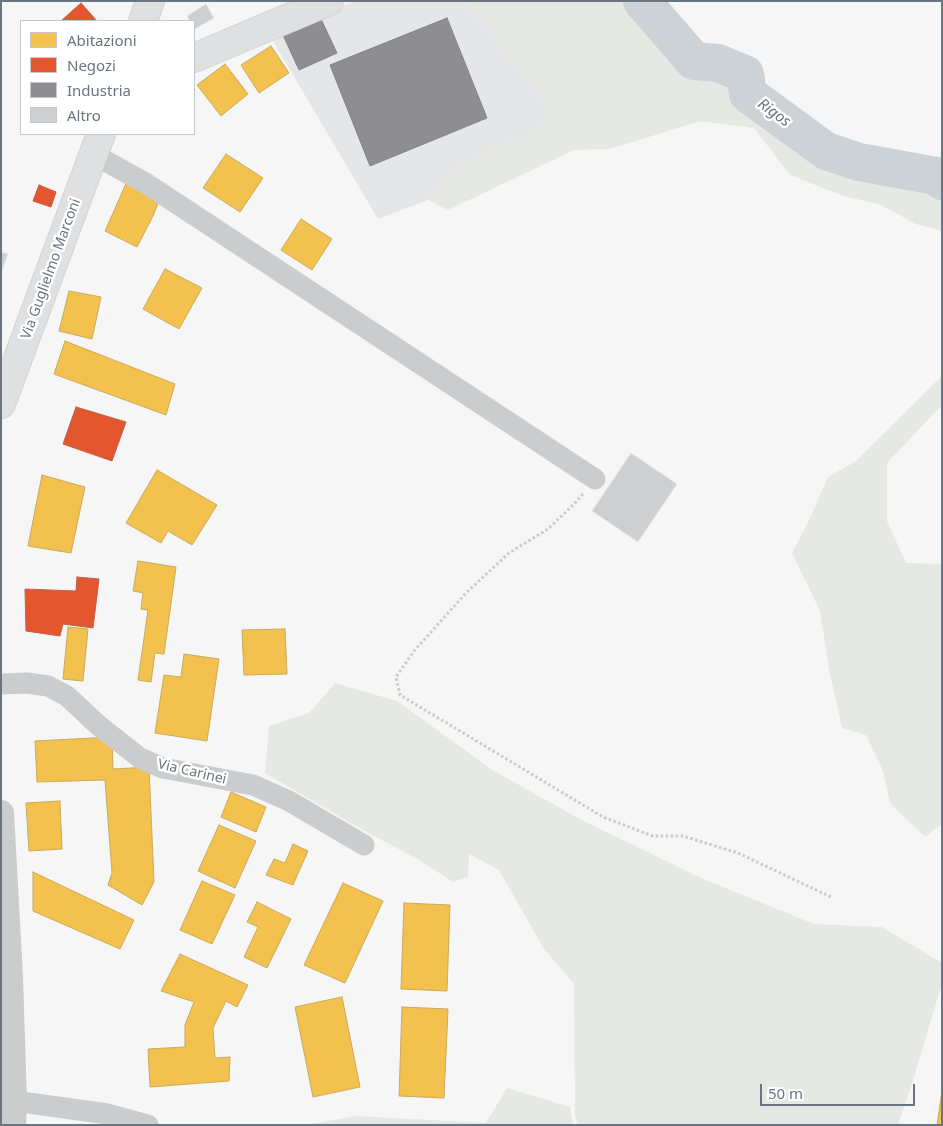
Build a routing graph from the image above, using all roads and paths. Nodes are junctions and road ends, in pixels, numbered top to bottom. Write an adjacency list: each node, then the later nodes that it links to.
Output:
1 (150, 1): 3 (main road)
2 (328, 1): 4 (main road)
3 (143, 20)
4 (195, 58)
5 (97, 144): 6 (main road, Via Guglielmo Marconi); 7 (street)
6 (1, 404)
7 (595, 479): 11 (path)
8 (1, 684): 10 (street, Via Carinei)
9 (1, 812): 12 (street)
10 (364, 846)
11 (830, 897)
12 (13, 1113): 13 (street)
13 (148, 1125)

